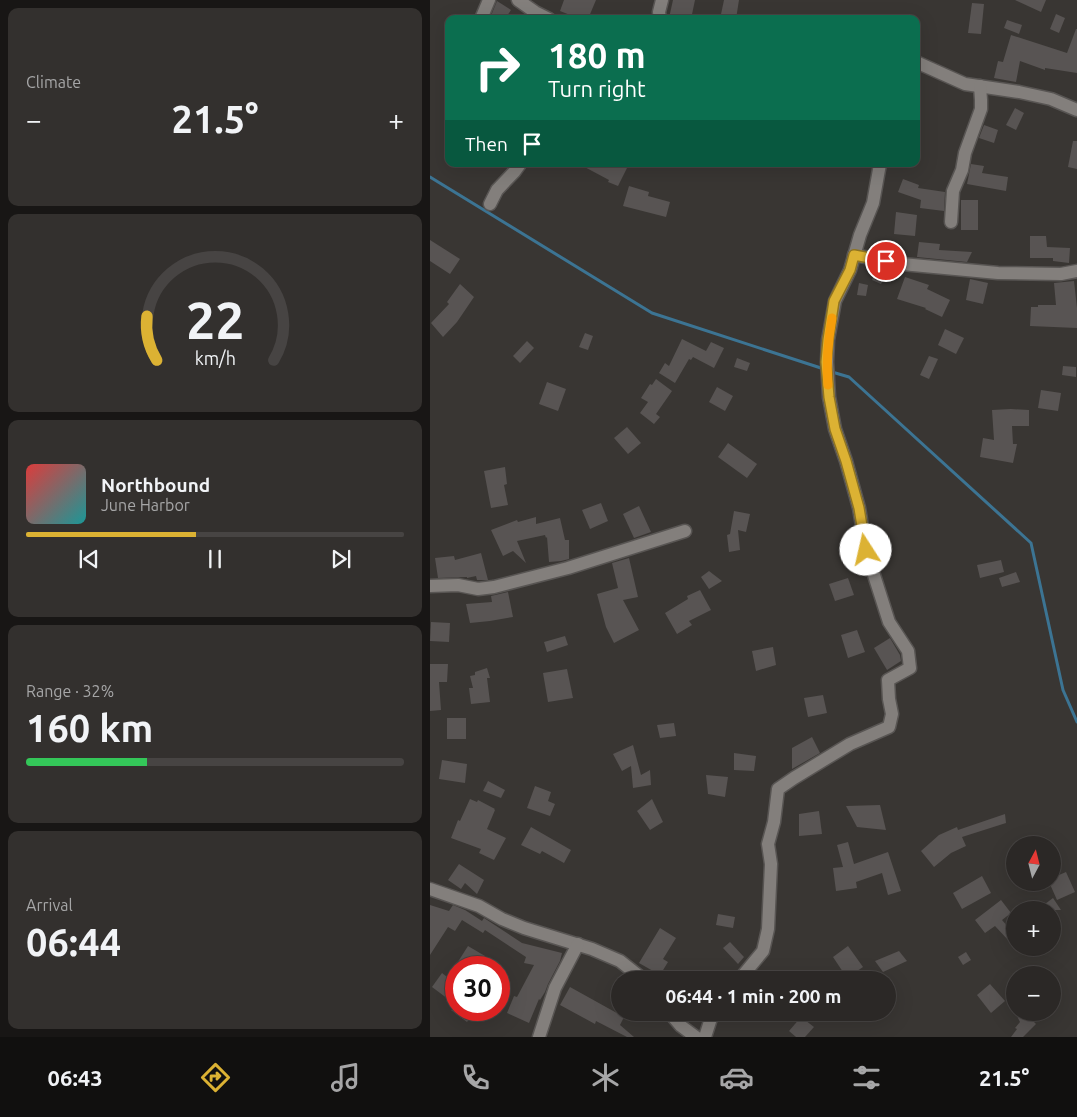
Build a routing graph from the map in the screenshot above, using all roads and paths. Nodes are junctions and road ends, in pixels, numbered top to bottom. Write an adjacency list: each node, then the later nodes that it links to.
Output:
1 (489, 0): 4 (street)
2 (518, 0): 5 (street)
3 (662, 0): 6 (street)
4 (483, 15)
5 (541, 15)
6 (659, 15)
7 (920, 64): 8 (street)
8 (980, 86): 9 (street); 13 (street)
9 (1077, 110)
10 (518, 167): 12 (street)
11 (879, 167): 14 (street)
12 (490, 204)
13 (951, 222)
14 (854, 255): 15 (street); 21 (street)
15 (1077, 271)
16 (685, 531): 17 (street)
17 (430, 586)
18 (430, 889): 19 (street)
19 (578, 944): 20 (street); 24 (street)
20 (633, 971)
21 (746, 971)
22 (677, 1021): 25 (street)
23 (710, 1021): 26 (street)
24 (540, 1037)
25 (696, 1037)
26 (705, 1037)

